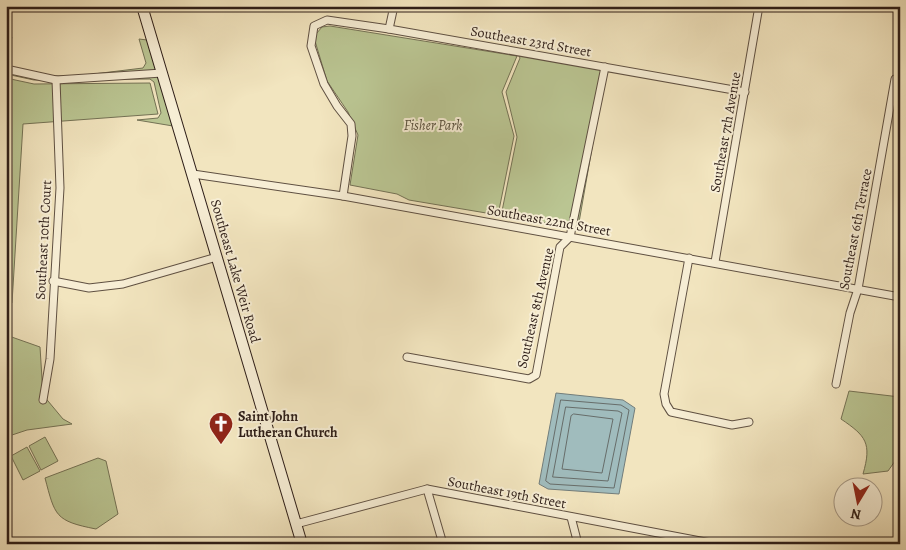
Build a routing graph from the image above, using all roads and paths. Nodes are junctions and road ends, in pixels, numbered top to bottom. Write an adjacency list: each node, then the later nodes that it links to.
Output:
1 (142, 6): 7 (main road, Southeast Lake Weir Road)
2 (394, 6): 4 (street)
3 (759, 6): 10 (street, Southeast 7th Avenue)
4 (389, 29): 5 (street, Southeast 23rd Street); 12 (street, Southeast 23rd Street)
5 (605, 67): 10 (street, Southeast 23rd Street); 13 (street, Southeast 8th Avenue)
6 (6, 69): 9 (street)
7 (162, 73): 9 (street); 11 (main road, Southeast Lake Weir Road)
8 (895, 79): 18 (street, Southeast 6th Terrace)
9 (56, 80): 17 (street, Southeast 10th Court)
10 (745, 92): 16 (street, Southeast 7th Avenue)
11 (193, 174): 12 (street, Southeast 22nd Street); 14 (main road, Southeast Lake Weir Road)
12 (343, 196): 13 (street, Southeast 22nd Street)
13 (570, 237): 15 (street, Southeast 22nd Street); 20 (street, Southeast 8th Avenue)
14 (217, 256): 17 (street); 26 (main road, Southeast Lake Weir Road)
15 (689, 258): 16 (street, Southeast 22nd Street); 23 (street)
16 (715, 262): 18 (street, Southeast 22nd Street)
17 (53, 281): 22 (street, Southeast 10th Court)
18 (858, 289): 19 (street, Southeast 22nd Street); 21 (street, Southeast 6th Terrace)
19 (900, 297)
20 (407, 357)
21 (836, 384)
22 (43, 400)
23 (749, 422)
24 (427, 489): 25 (street, Southeast 19th Street); 26 (street, Southeast 19th Street); 28 (street)
25 (571, 517): 29 (street); 30 (street, Southeast 19th Street)
26 (296, 524): 27 (main road, Southeast Lake Weir Road)
27 (302, 544)
28 (443, 544)
29 (578, 544)
30 (716, 544)

